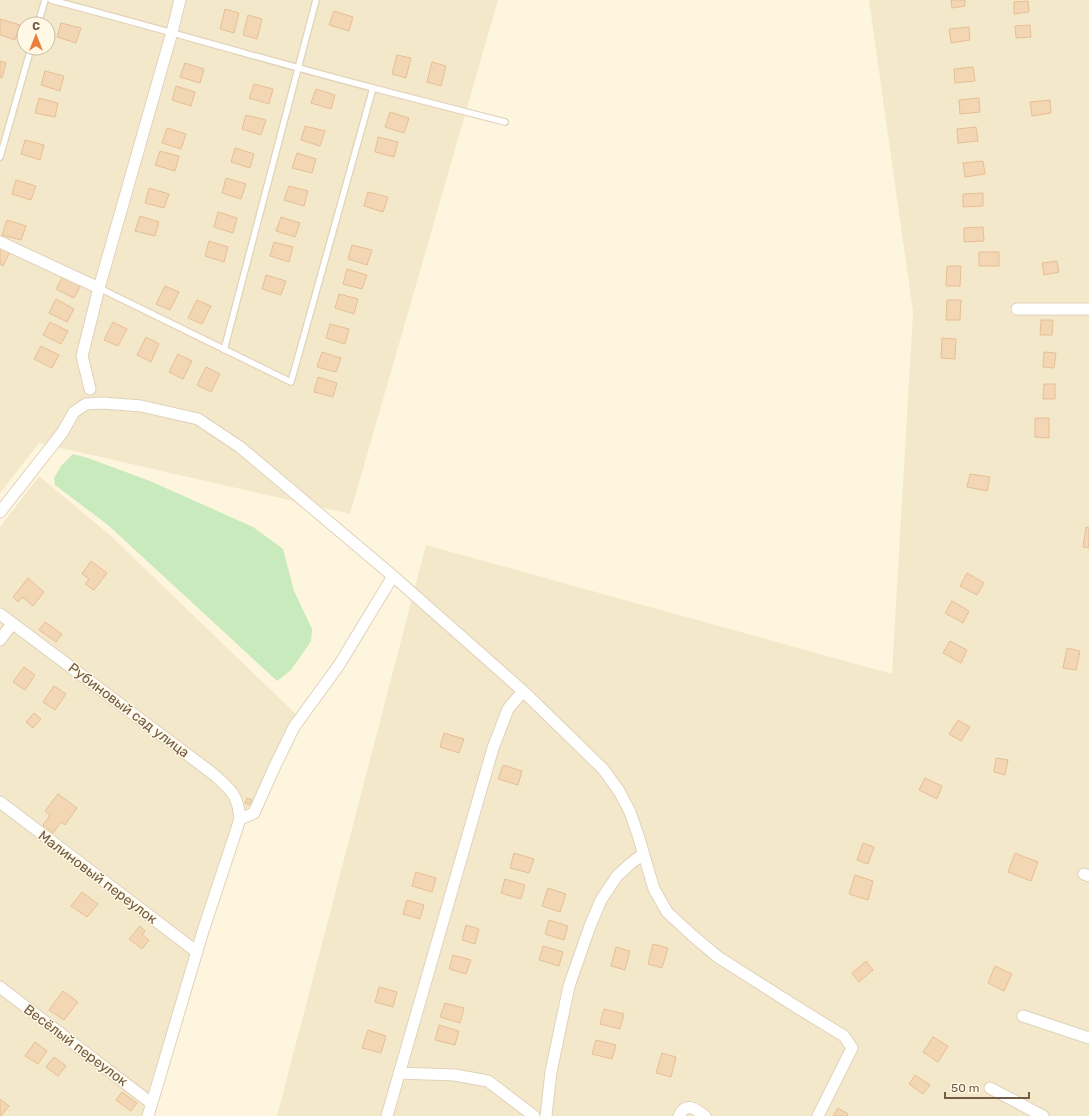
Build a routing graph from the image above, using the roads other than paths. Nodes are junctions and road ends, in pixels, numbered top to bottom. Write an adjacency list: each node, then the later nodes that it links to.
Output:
1 (45, 0): 5 (lane)
2 (51, 0): 6 (lane)
3 (180, 0): 6 (street)
4 (316, 0): 8 (lane)
5 (40, 16)
6 (172, 32): 8 (lane); 13 (street)
7 (29, 56): 11 (lane)
8 (297, 68): 9 (lane); 16 (lane)
9 (373, 88): 10 (lane); 16 (lane)
10 (505, 122)
11 (0, 157)
12 (0, 242): 13 (street)
13 (100, 288): 16 (lane); 17 (street)
14 (1017, 309): 15 (street)
15 (1089, 309)
16 (224, 350)
17 (90, 389)
18 (0, 512): 19 (street)
19 (393, 576): 23 (street); 25 (street)
20 (0, 614): 21 (street, Рубиновый сад улица)
21 (12, 624): 22 (street); 25 (street, Рубиновый сад улица)
22 (0, 640)
23 (523, 691): 26 (street); 31 (street)
24 (0, 802): 27 (street, Малиновый переулок)
25 (240, 819): 27 (street)
26 (643, 854): 37 (street); 40 (street)
27 (197, 952): 33 (street)
28 (0, 987): 33 (street, Весёлый переулок)
29 (1023, 1016): 30 (street)
30 (1089, 1038)
31 (399, 1073): 35 (street); 36 (street)
32 (990, 1088): 41 (street)
33 (151, 1103): 34 (street)
34 (148, 1116)
35 (387, 1116)
36 (534, 1116)
37 (546, 1116)
38 (678, 1116): 39 (street)
39 (705, 1116)
40 (818, 1116)
41 (1043, 1116)

